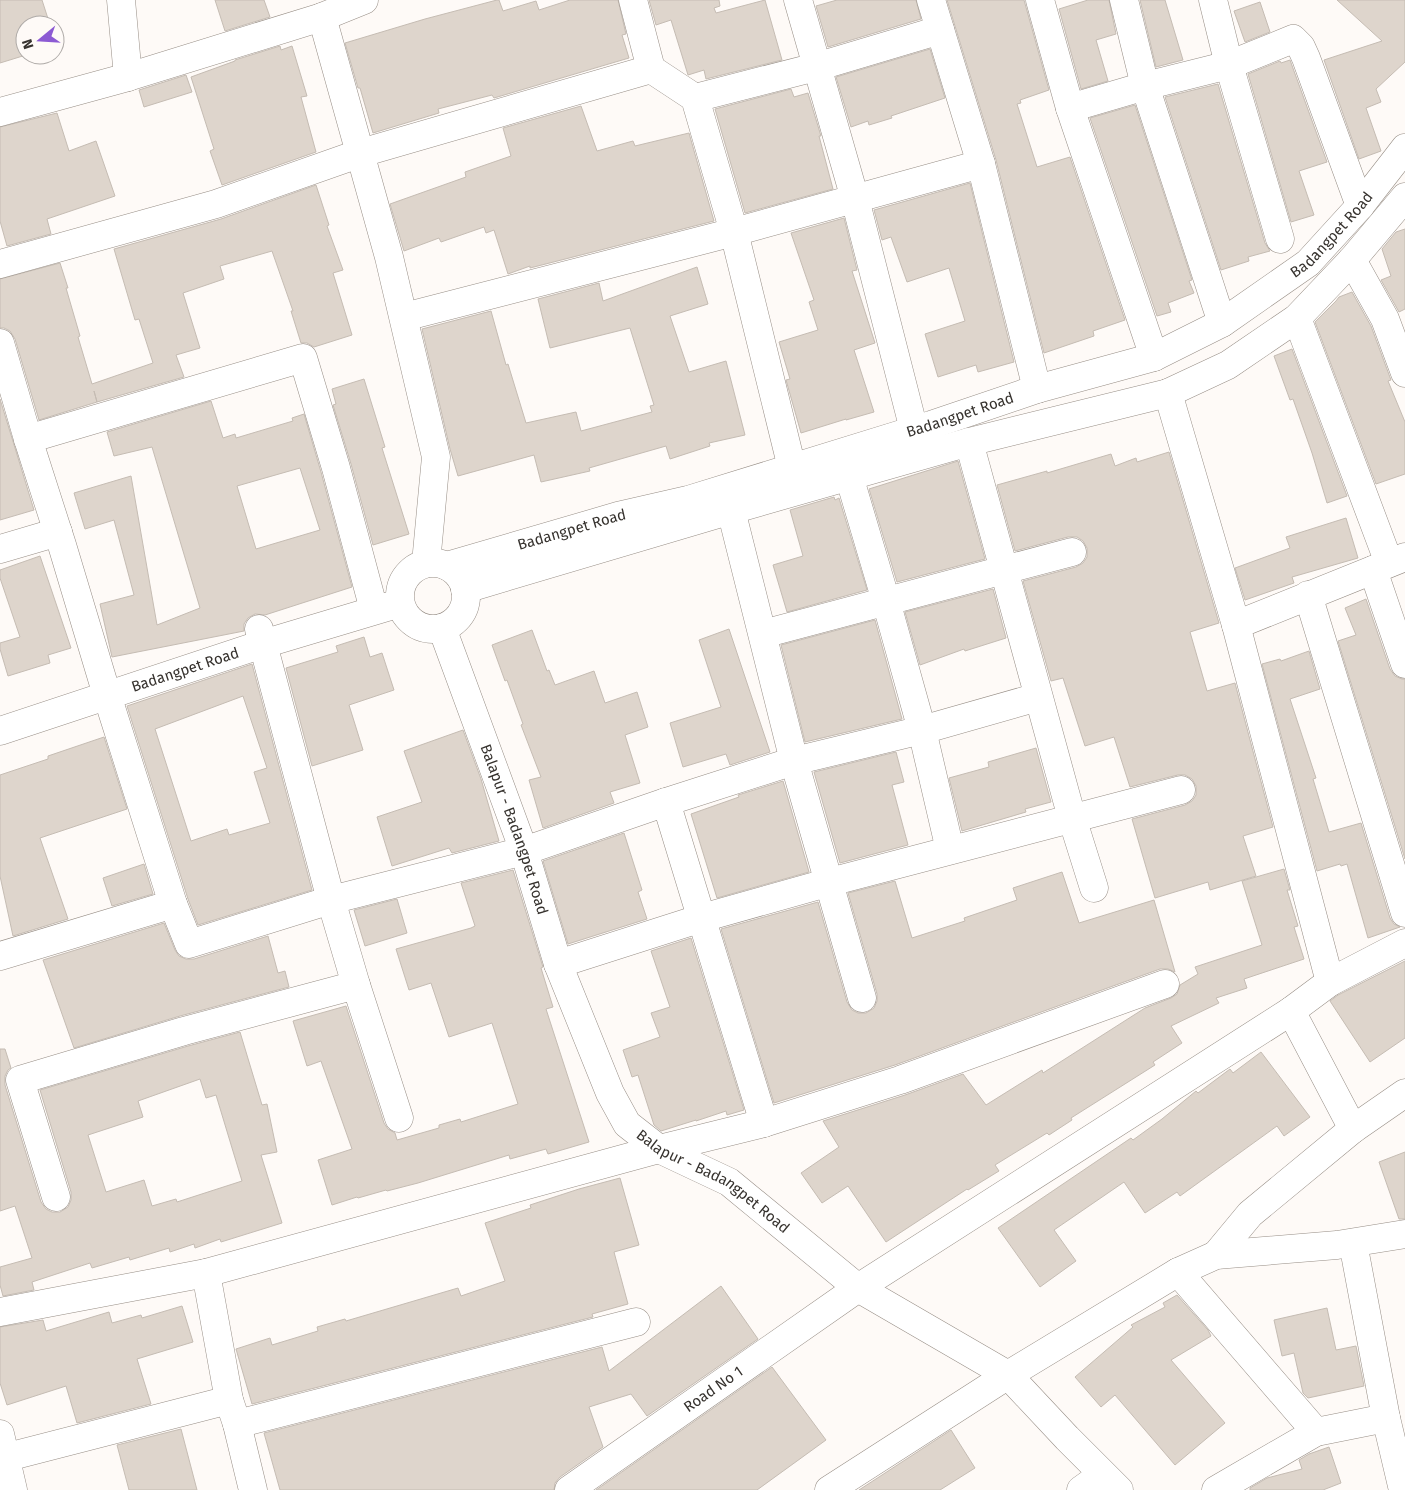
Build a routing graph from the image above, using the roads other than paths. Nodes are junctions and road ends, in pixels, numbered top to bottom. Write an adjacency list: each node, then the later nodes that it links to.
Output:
1 (121, 0): 14 (street)
2 (364, 0): 9 (street)
3 (633, 0): 13 (street)
4 (798, 0): 12 (street)
5 (931, 0): 10 (street)
6 (1040, 0): 17 (street)
7 (1124, 0): 15 (street)
8 (1213, 0): 11 (street)
9 (322, 18): 14 (street); 20 (street)
10 (940, 30): 12 (street); 21 (street)
11 (1229, 64): 15 (street); 24 (street); 26 (street)
12 (816, 67): 16 (street); 23 (street)
13 (651, 69): 16 (street); 20 (street)
14 (128, 77): 18 (street)
15 (1145, 86): 17 (street); 31 (street)
16 (695, 98): 25 (street)
17 (1070, 108): 33 (street)
18 (0, 112)
19 (1405, 148): 24 (street, Badangpet Road)
20 (361, 153): 28 (street); 29 (street)
21 (981, 164): 23 (street); 35 (street)
22 (1405, 197): 27 (street, Badangpet Road)
23 (855, 199): 25 (street); 37 (street)
24 (1360, 206): 31 (street, Badangpet Road)
25 (734, 232): 29 (street); 40 (street)
26 (1280, 239)
27 (1352, 260): 30 (street, Badangpet Road); 34 (street)
28 (0, 264)
29 (404, 316): 47 (street)
30 (1297, 318): 36 (street, Badangpet Road); 46 (street)
31 (1222, 323): 33 (street, Badangpet Road)
32 (0, 343): 38 (street)
33 (1154, 357): 35 (street, Badangpet Road)
34 (1405, 373)
35 (1037, 389): 37 (street, Badangpet Road)
36 (1168, 393): 39 (street, Badangpet Road); 54 (street)
37 (914, 430): 40 (street, Badangpet Road)
38 (28, 439): 43 (street); 53 (street)
39 (969, 442): 41 (street, Badangpet Road); 48 (street)
40 (792, 468): 47 (street, Badangpet Road)
41 (849, 476): 42 (street, Badangpet Road); 52 (street)
42 (731, 510): 49 (street, Badangpet Road); 56 (street)
43 (58, 532): 44 (street); 59 (street)
44 (0, 549)
45 (1072, 552): 48 (street)
46 (1389, 563): 51 (street); 58 (street)
47 (437, 565): 49 (street); 50 (street, Badangpet Road)
48 (1005, 570): 52 (street); 60 (street)
49 (466, 589): 55 (street)
50 (401, 594): 53 (street, Badangpet Road); 55 (street)
51 (1308, 595): 54 (street); 74 (street)
52 (886, 601): 56 (street); 62 (street)
53 (372, 603): 57 (street, Badangpet Road)
54 (1236, 625): 79 (street)
55 (442, 628): 69 (street, Balapur - Badangpet Road)
56 (762, 634): 64 (street)
57 (261, 637): 59 (street, Badangpet Road); 72 (street)
58 (1405, 664)
59 (104, 686): 61 (street, Badangpet Road); 63 (street, Badangpet Road); 73 (street)
60 (1038, 697): 62 (street); 67 (street)
61 (0, 711)
62 (922, 730): 64 (street); 68 (street)
63 (0, 731)
64 (794, 762): 66 (street); 70 (street)
65 (1181, 790): 67 (street)
66 (666, 802): 69 (street); 75 (street)
67 (1072, 818): 68 (street); 71 (street)
68 (950, 850): 70 (street)
69 (524, 851): 72 (street); 78 (street, Balapur - Badangpet Road)
70 (830, 882): 75 (street); 82 (street)
71 (1094, 888)
72 (330, 900): 73 (street); 80 (street)
73 (173, 904): 77 (street)
74 (1405, 913)
75 (702, 918): 78 (street); 86 (street)
76 (1405, 943): 79 (street, Road No 1)
77 (0, 956)
78 (558, 964): 88 (street, Balapur - Badangpet Road)
79 (1330, 982): 83 (street, Road No 1)
80 (356, 984): 85 (street); 89 (street)
81 (1165, 984): 86 (street)
82 (862, 998)
83 (1291, 1011): 87 (street); 95 (street, Road No 1)
84 (1405, 1094): 87 (street)
85 (399, 1118)
86 (764, 1123): 88 (street)
87 (1353, 1129): 92 (street)
88 (659, 1149): 94 (street); 95 (street, Balapur - Badangpet Road)
89 (56, 1198)
90 (1405, 1234): 91 (street)
91 (1352, 1243): 92 (street); 100 (street)
92 (1216, 1255): 93 (street)
93 (1178, 1272): 98 (street); 101 (street)
94 (206, 1273): 96 (street); 99 (street)
95 (858, 1288): 98 (street, Balapur - Badangpet Road); 106 (street, Road No 1)
96 (0, 1312)
97 (636, 1322): 99 (street)
98 (1008, 1375): 103 (street, Balapur - Badangpet Road); 107 (street)
99 (233, 1412): 102 (street); 105 (street)
100 (1386, 1418): 101 (street); 109 (street)
101 (1316, 1432): 108 (street)
102 (2, 1450): 104 (street)
103 (1101, 1485)
104 (13, 1490)
105 (253, 1490)
106 (569, 1490)
107 (829, 1490)
108 (1216, 1490)
109 (1404, 1490)

